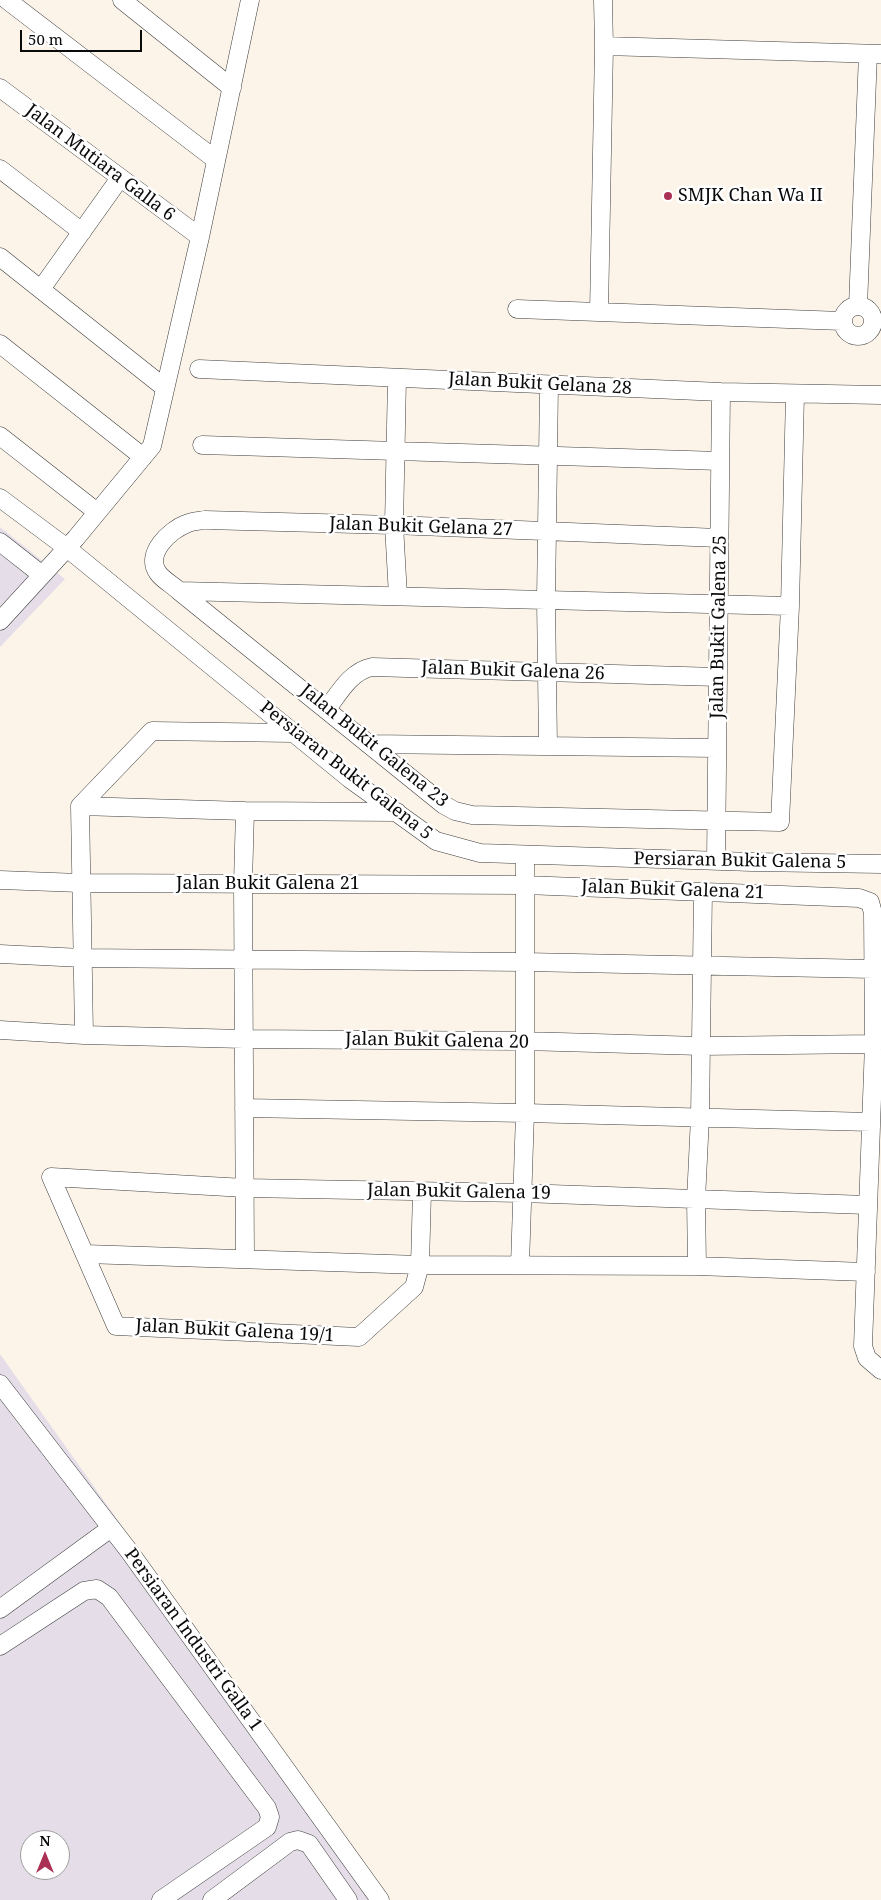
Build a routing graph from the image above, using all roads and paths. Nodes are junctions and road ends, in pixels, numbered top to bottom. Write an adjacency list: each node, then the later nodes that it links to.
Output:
1 (7, 0): 10 (street)
2 (122, 0): 9 (street)
3 (234, 0): 5 (street)
4 (603, 0): 6 (street)
5 (249, 6): 9 (street)
6 (604, 46): 7 (street); 19 (street)
7 (875, 54): 17 (street)
8 (0, 88): 12 (street, Jalan Mutiara Galla 6)
9 (232, 88): 10 (street)
10 (216, 160): 14 (street)
11 (0, 169): 13 (street)
12 (120, 178): 13 (street); 14 (street, Jalan Mutiara Galla 6)
13 (82, 232): 16 (street)
14 (200, 237): 25 (street)
15 (0, 257): 16 (street)
16 (41, 289): 25 (street)
17 (858, 306): 20 (street); 20 (street)
18 (517, 309): 19 (street)
19 (600, 312): 20 (street)
20 (842, 321)
21 (0, 344): 33 (street)
22 (198, 369): 23 (street, Jalan Bukit Gelana 28)
23 (397, 378): 24 (street, Jalan Bukit Gelana 28); 31 (street)
24 (549, 385): 26 (street, Jalan Bukit Gelana 28); 32 (street)
25 (166, 388): 33 (street)
26 (721, 392): 27 (street, Jalan Bukit Gelana 28); 34 (street, Jalan Bukit Galena 25)
27 (795, 394): 28 (street, Jalan Bukit Gelana 28); 48 (street)
28 (881, 395)
29 (0, 436): 36 (street)
30 (202, 445): 31 (street)
31 (395, 451): 32 (street); 37 (street)
32 (548, 456): 34 (street); 38 (street)
33 (143, 457): 36 (street)
34 (720, 461): 39 (street, Jalan Bukit Galena 25)
35 (0, 498): 41 (street, Persiaran Bukit Galena 5)
36 (98, 512): 41 (street)
37 (394, 525): 38 (street, Jalan Bukit Gelana 27); 42 (street, Jalan Bukit Gelana 27); 45 (street)
38 (547, 531): 39 (street, Jalan Bukit Gelana 27); 46 (street)
39 (719, 538): 47 (street, Jalan Bukit Galena 25)
40 (0, 542): 43 (street)
41 (67, 548): 43 (street); 53 (street, Persiaran Bukit Galena 5)
42 (158, 573): 44 (street, Jalan Bukit Galena 23)
43 (42, 575): 49 (street)
44 (179, 591): 45 (street); 52 (street, Jalan Bukit Galena 23)
45 (398, 596): 46 (street)
46 (546, 600): 47 (street); 50 (street)
47 (719, 604): 48 (street); 51 (street, Jalan Bukit Galena 25)
48 (790, 606): 60 (street, Jalan Bukit Galena 23)
49 (0, 621)
50 (546, 672): 51 (street, Jalan Bukit Galena 26); 52 (street, Jalan Bukit Galena 26); 55 (street)
51 (718, 677): 56 (street, Jalan Bukit Galena 25)
52 (327, 709): 54 (street, Jalan Bukit Galena 23)
53 (293, 733): 57 (street); 59 (street, Persiaran Bukit Galena 5)
54 (368, 744): 55 (street); 60 (street, Jalan Bukit Galena 23)
55 (548, 746): 56 (street)
56 (718, 748): 60 (street, Jalan Bukit Galena 25)
57 (80, 806): 58 (street); 65 (street)
58 (245, 811): 59 (street); 66 (street)
59 (397, 812): 61 (street, Persiaran Bukit Galena 5)
60 (717, 821): 62 (street, Jalan Bukit Galena 25)
61 (525, 855): 62 (street, Persiaran Bukit Galena 5); 67 (street)
62 (716, 861): 63 (street, Persiaran Bukit Galena 5)
63 (881, 864)
64 (0, 880): 65 (street, Jalan Bukit Galena 21)
65 (80, 883): 66 (street, Jalan Bukit Galena 21); 70 (street)
66 (243, 883): 67 (street, Jalan Bukit Galena 21); 71 (street)
67 (525, 885): 68 (street, Jalan Bukit Galena 21); 72 (street)
68 (703, 891): 73 (street); 74 (street, Jalan Bukit Galena 21)
69 (0, 954): 70 (street)
70 (82, 958): 71 (street); 76 (street)
71 (244, 958): 72 (street); 77 (street)
72 (525, 962): 73 (street); 78 (street)
73 (702, 966): 74 (street); 80 (street)
74 (873, 970): 79 (street, Jalan Bukit Galena 21)
75 (0, 1030): 76 (street, Jalan Bukit Galena 20)
76 (84, 1035): 77 (street, Jalan Bukit Galena 20)
77 (244, 1039): 78 (street, Jalan Bukit Galena 20); 81 (street)
78 (524, 1042): 80 (street, Jalan Bukit Galena 20); 82 (street)
79 (874, 1044): 80 (street, Jalan Bukit Galena 20); 84 (street, Jalan Bukit Galena 21)
80 (700, 1046): 83 (street)
81 (244, 1108): 82 (street); 86 (street)
82 (525, 1113): 83 (street); 88 (street)
83 (700, 1117): 84 (street); 89 (street)
84 (871, 1122): 90 (street, Jalan Bukit Galena 21)
85 (51, 1177): 86 (street, Jalan Bukit Galena 19); 91 (street, Jalan Bukit Galena 19/1)
86 (245, 1188): 87 (street, Jalan Bukit Galena 19); 92 (street)
87 (422, 1192): 88 (street, Jalan Bukit Galena 19); 93 (street)
88 (522, 1193): 89 (street, Jalan Bukit Galena 19); 94 (street)
89 (696, 1200): 90 (street, Jalan Bukit Galena 19); 95 (street)
90 (867, 1205): 96 (street, Jalan Bukit Galena 21)
91 (85, 1254): 92 (street); 93 (street, Jalan Bukit Galena 19/1)
92 (245, 1259): 93 (street)
93 (420, 1265): 94 (street)
94 (520, 1265): 95 (street)
95 (697, 1266): 96 (street)
96 (866, 1272): 97 (street, Jalan Bukit Galena 21)
97 (881, 1370)
98 (0, 1384): 99 (street, Persiaran Industri Galla 1)
99 (111, 1528): 100 (street); 105 (street, Persiaran Industri Galla 1)
100 (0, 1609)
101 (0, 1646): 102 (street)
102 (161, 1900)
103 (212, 1900): 104 (street)
104 (348, 1900)
105 (380, 1900)

